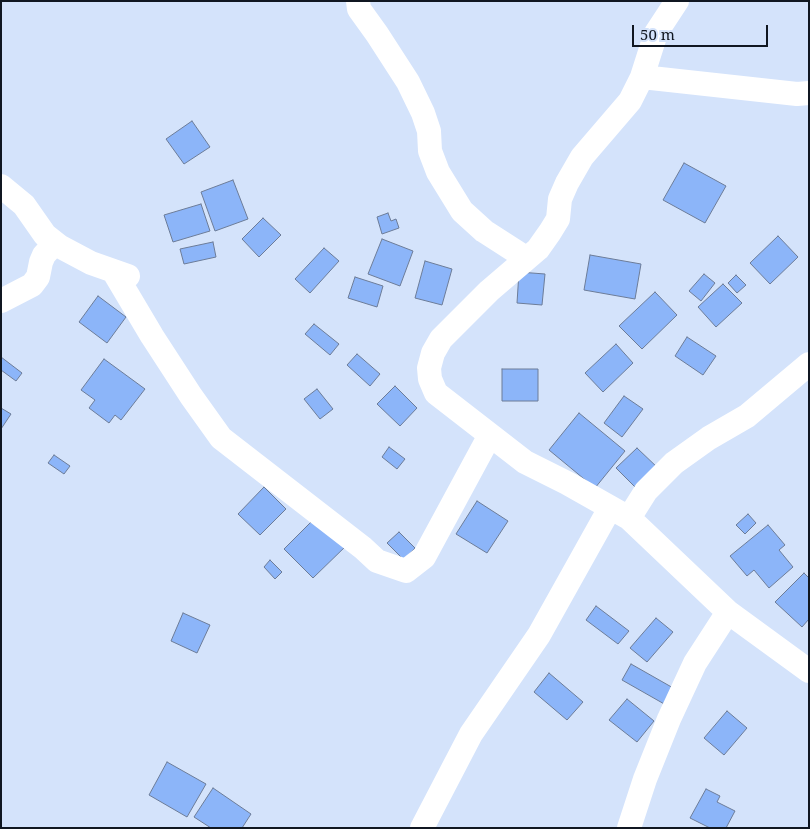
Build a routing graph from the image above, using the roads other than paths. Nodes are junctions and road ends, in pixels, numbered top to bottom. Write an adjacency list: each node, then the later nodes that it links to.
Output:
1 (345, 1): 4 (street)
2 (358, 1): 4 (street)
3 (677, 1): 5 (street)
4 (377, 34): 9 (street)
5 (642, 77): 6 (street); 9 (street)
6 (809, 93)
7 (1, 186): 8 (street)
8 (55, 243): 10 (street); 12 (street)
9 (526, 258): 12 (street)
10 (1, 301)
11 (809, 364): 13 (street)
12 (490, 435): 13 (street)
13 (620, 513): 14 (street); 16 (street)
14 (728, 612): 15 (street); 17 (street)
15 (809, 671)
16 (422, 828)
17 (629, 828)

